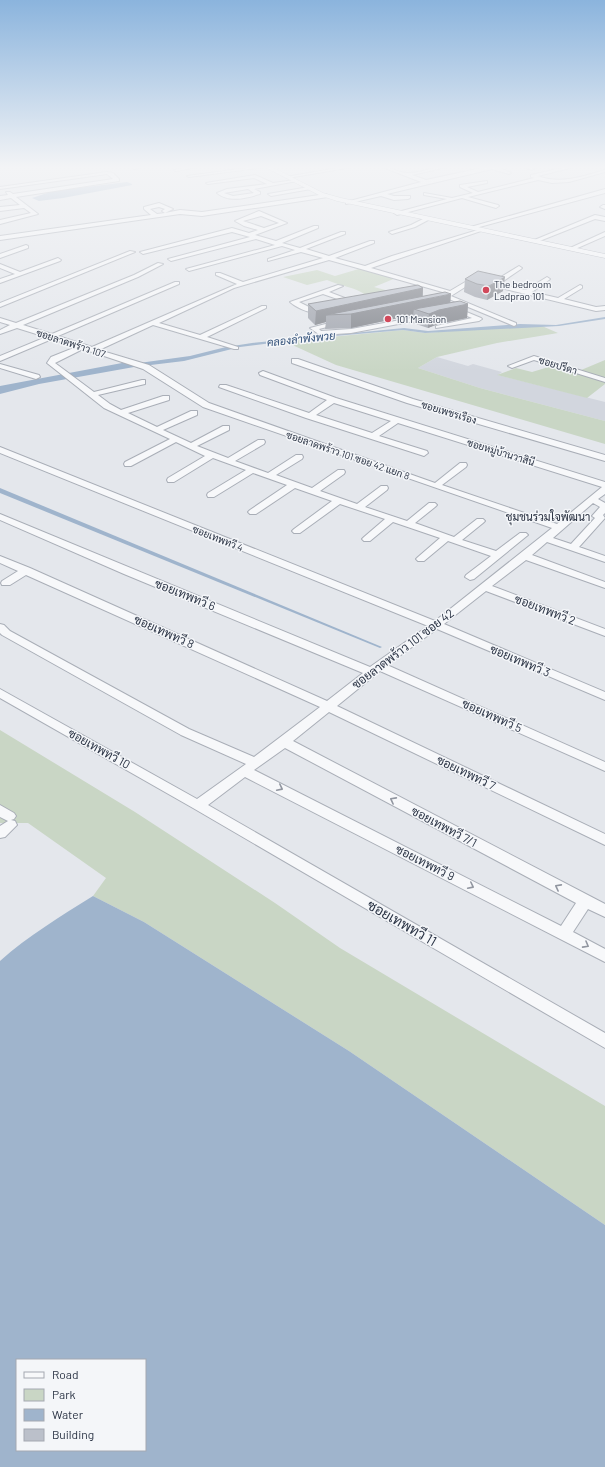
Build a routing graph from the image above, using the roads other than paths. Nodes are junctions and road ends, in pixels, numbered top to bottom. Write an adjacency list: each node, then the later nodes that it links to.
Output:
1 (25, 234): 14 (street)
2 (53, 234): 12 (street)
3 (213, 234): 23 (street)
4 (299, 234): 18 (street)
5 (339, 234): 21 (street)
6 (466, 234): 15 (street)
7 (502, 234): 16 (street)
8 (551, 234): 16 (street)
9 (604, 234): 20 (street)
10 (249, 235): 13 (street)
11 (441, 235): 15 (street)
12 (56, 237)
13 (256, 237): 18 (street); 27 (street)
14 (0, 238)
15 (451, 239): 32 (street)
16 (535, 241): 20 (street)
17 (372, 242): 26 (street)
18 (278, 244): 21 (street); 34 (street)
19 (26, 247): 24 (street)
20 (571, 249): 25 (street)
21 (300, 250): 26 (street); 29 (street)
22 (132, 252): 52 (street)
23 (143, 252)
24 (1, 255)
25 (605, 256)
26 (329, 258): 32 (street); 40 (street)
27 (171, 259)
28 (58, 260): 35 (street)
29 (270, 260)
30 (160, 264): 63 (street)
31 (0, 266): 35 (street)
32 (365, 268): 41 (street)
33 (519, 268): 42 (street)
34 (188, 269)
35 (20, 274): 38 (street)
36 (218, 274): 40 (street)
37 (547, 279): 47 (street)
38 (0, 281)
39 (177, 283): 66 (street)
40 (243, 284): 61 (street)
41 (419, 284): 44 (street); 48 (street)
42 (494, 284): 47 (street); 48 (street)
43 (340, 286): 46 (street)
44 (408, 287)
45 (580, 287): 50 (street)
46 (323, 292): 51 (street); 51 (street)
47 (527, 292): 50 (street)
48 (446, 296): 62 (street)
49 (358, 299): 51 (street)
50 (560, 300): 55 (street)
51 (348, 301)
52 (0, 305)
53 (448, 306): 56 (street)
54 (264, 307): 67 (street)
55 (605, 308)
56 (460, 311): 57 (street); 64 (street)
57 (445, 314)
58 (437, 316): 60 (street)
59 (0, 320): 63 (street, ซอยลาดพร้าว 107)
60 (345, 321)
61 (153, 322): 67 (street); 70 (street)
62 (514, 324)
63 (17, 325): 65 (street); 66 (street, ซอยลาดพร้าว 107)
64 (438, 327)
65 (0, 332)
66 (51, 336): 68 (street, ซอยลาดพร้าว 107); 71 (street)
67 (202, 338): 69 (street)
68 (81, 347): 70 (street, ซอยลาดพร้าว 107); 81 (street)
69 (236, 348)
70 (92, 350): 74 (street, ซอยลาดพร้าว 107)
71 (0, 359)
72 (296, 362): 98 (street, ซอยเพชรเรือง)
73 (0, 366): 77 (street)
74 (143, 366): 108 (street, ซอยลาดพร้าว 101 ซอย 42 แยก 8)
75 (512, 366): 78 (street, ซอยปรีดา)
76 (263, 372): 83 (street, ซอยหมู่บ้านวาสินี)
77 (36, 377)
78 (605, 380)
79 (142, 382): 81 (street)
80 (223, 387): 86 (street)
81 (89, 394): 84 (street)
82 (166, 398): 84 (street)
83 (333, 400): 86 (street); 87 (street, ซอยหมู่บ้านวาสินี)
84 (120, 413): 89 (street)
85 (194, 413): 89 (street)
86 (309, 416): 90 (street)
87 (397, 420): 90 (street); 107 (street, ซอยหมู่บ้านวาสินี)
88 (226, 428): 93 (street)
89 (156, 430): 91 (street)
90 (373, 436): 95 (street)
91 (176, 439): 93 (street); 100 (street)
92 (261, 442): 99 (street)
93 (191, 446): 96 (street)
94 (0, 450): 140 (street, ซอยเทพทวี 4)
95 (424, 453)
96 (212, 455): 99 (street); 105 (street)
97 (300, 457): 104 (street)
98 (605, 458)
99 (229, 461): 102 (street)
100 (128, 464)
101 (463, 465): 108 (street)
102 (252, 470): 104 (street); 112 (street)
103 (341, 472): 111 (street)
104 (269, 476): 106 (street)
105 (171, 480)
106 (293, 485): 111 (street); 117 (street)
107 (605, 485)
108 (436, 486): 123 (street, ซอยลาดพร้าว 101 ซอย 42 แยก 8)
109 (384, 488): 116 (street)
110 (605, 489): 114 (street, ซอยลาดพร้าว 101 ซอย 42)
111 (313, 492): 113 (street)
112 (211, 495)
113 (339, 500): 116 (street); 124 (street)
114 (590, 502): 119 (street); 123 (street, ซอยลาดพร้าว 101 ซอย 42)
115 (432, 505): 122 (street)
116 (359, 507): 120 (street)
117 (253, 512)
118 (0, 516): 143 (street, ซอยเทพทวี 6)
119 (601, 517): 129 (street)
120 (393, 518): 122 (street); 126 (street)
121 (480, 521): 127 (street)
122 (408, 524): 127 (street)
123 (560, 528): 128 (street, ซอยลาดพร้าว 101 ซอย 42)
124 (297, 531)
125 (523, 535): 130 (street)
126 (367, 539)
127 (451, 539): 130 (street); 133 (street)
128 (547, 539): 129 (street); 131 (street, ซอยลาดพร้าว 101 ซอย 42)
129 (572, 548): 134 (street)
130 (498, 555): 136 (street)
131 (526, 556): 138 (street); 139 (street, ซอยลาดพร้าว 101 ซอย 42)
132 (0, 559): 135 (street, ซอยเทพทวี 8)
133 (421, 559)
134 (605, 559)
135 (27, 570): 137 (street); 146 (street, ซอยเทพทวี 8)
136 (470, 577)
137 (6, 583)
138 (605, 585)
139 (485, 587): 140 (street, ซอยลาดพร้าว 101 ซอย 42); 142 (street, ซอยเทพทวี 2)
140 (436, 625): 143 (street, ซอยลาดพร้าว 101 ซอย 42); 145 (street, ซอยเทพทวี 3)
141 (0, 627): 148 (street, ซอยเทพทวี 9)
142 (605, 633)
143 (375, 669): 146 (street, ซอยลาดพร้าว 101 ซอย 42); 149 (street, ซอยเทพทวี 5)
144 (0, 693): 150 (street, ซอยเทพทวี 10)
145 (605, 696)
146 (327, 706): 147 (street, ซอยลาดพร้าว 101 ซอย 42); 151 (street, ซอยเทพทวี 7)
147 (284, 742): 148 (street, ซอยลาดพร้าว 101 ซอย 42); 152 (street, ซอยเทพทวี 7/1, one-way to 147)
148 (250, 767): 150 (street, ซอยลาดพร้าว 101 ซอย 42); 154 (street, ซอยเทพทวี 9, one-way to 154)
149 (605, 767)
150 (198, 805): 156 (street, ซอยเทพทวี 11)
151 (605, 840)
152 (585, 901): 153 (street, ซอยเทพทวี 7/1); 154 (street)
153 (605, 911)
154 (564, 934): 155 (street, ซอยเทพทวี 9, one-way to 155)
155 (605, 956)
156 (605, 1041)

